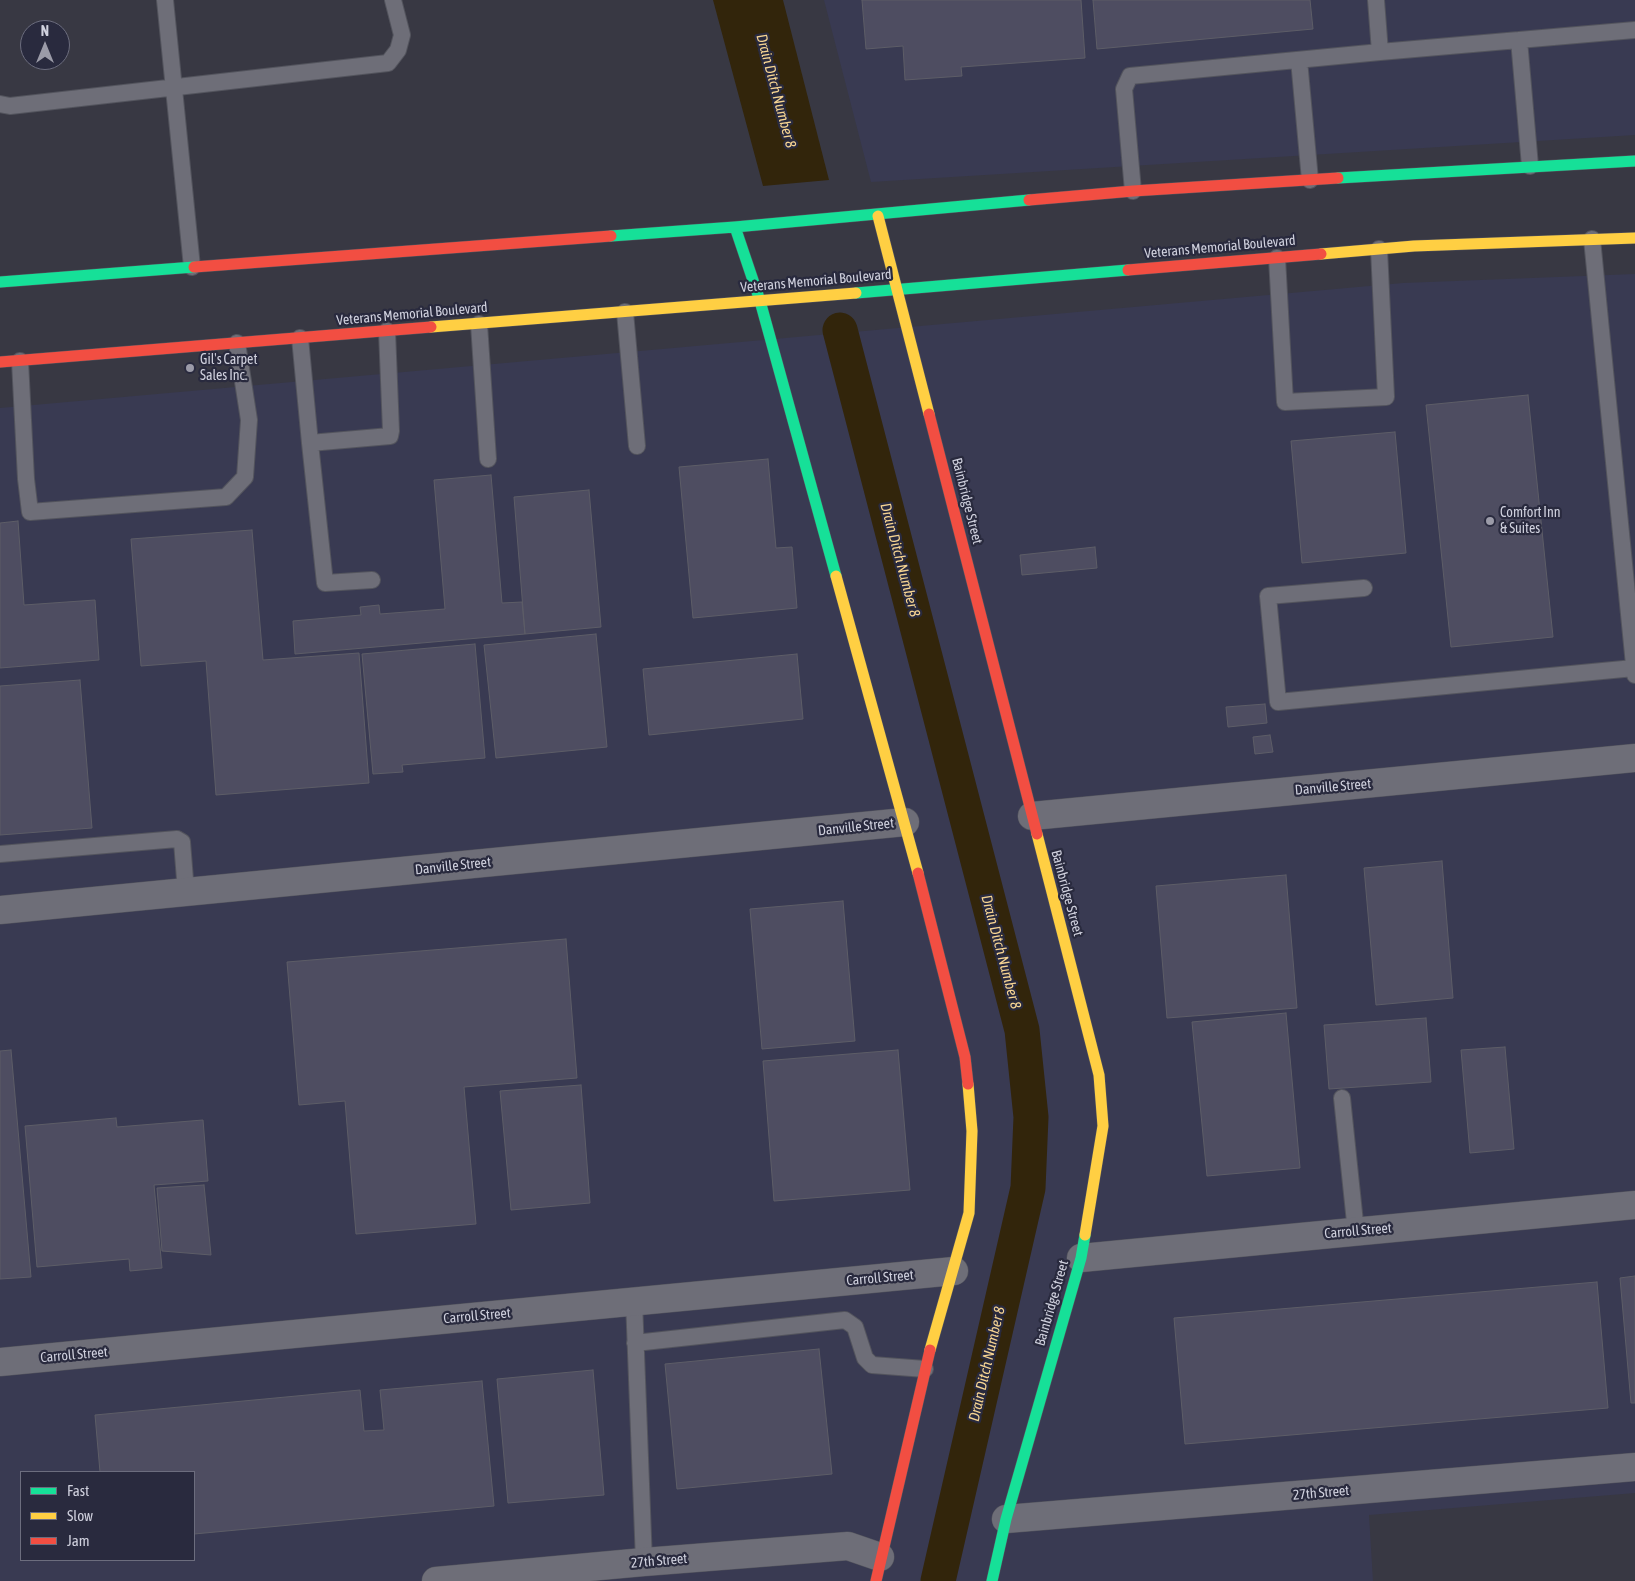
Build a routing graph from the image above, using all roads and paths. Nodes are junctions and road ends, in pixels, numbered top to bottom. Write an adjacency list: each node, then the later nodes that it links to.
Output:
1 (165, 0): 8 (lane)
2 (393, 0): 8 (lane)
3 (1376, 0): 6 (lane)
4 (1635, 30): 5 (lane)
5 (1519, 40): 6 (lane); 11 (lane)
6 (1380, 52): 7 (lane)
7 (1299, 60): 12 (lane); 13 (lane)
8 (173, 88): 9 (lane); 20 (lane)
9 (0, 104)
10 (1635, 161): 11 (main road)
11 (1530, 166): 12 (main road)
12 (1310, 180): 13 (main road)
13 (1133, 191): 14 (main road)
14 (878, 216): 15 (main road); 22 (main road, Bainbridge Street)
15 (735, 227): 20 (main road); 23 (main road)
16 (1592, 238): 17 (main road, Veterans Memorial Boulevard); 18 (main road, Veterans Memorial Boulevard); 36 (lane)
17 (1635, 238)
18 (1378, 249): 19 (main road, Veterans Memorial Boulevard); 19 (lane)
19 (1277, 258): 22 (main road, Veterans Memorial Boulevard)
20 (192, 267): 21 (main road)
21 (0, 282)
22 (898, 290): 23 (main road, Veterans Memorial Boulevard); 39 (main road, Bainbridge Street)
23 (760, 301): 24 (main road, Veterans Memorial Boulevard); 40 (main road)
24 (626, 312): 25 (main road, Veterans Memorial Boulevard); 32 (lane)
25 (480, 324): 26 (main road, Veterans Memorial Boulevard); 33 (lane)
26 (387, 331): 27 (main road, Veterans Memorial Boulevard); 31 (lane)
27 (300, 338): 28 (main road, Veterans Memorial Boulevard); 31 (lane)
28 (237, 344): 29 (main road, Veterans Memorial Boulevard); 29 (lane)
29 (20, 361): 30 (main road, Veterans Memorial Boulevard)
30 (0, 362)
31 (310, 443): 34 (lane)
32 (637, 446)
33 (488, 459)
34 (372, 580)
35 (1364, 588): 36 (lane)
36 (1634, 668): 37 (lane)
37 (1635, 675)
38 (1635, 758): 39 (street, Danville Street)
39 (1032, 816): 47 (main road, Bainbridge Street)
40 (905, 822): 42 (street, Danville Street); 48 (main road)
41 (0, 854): 42 (lane)
42 (186, 892): 43 (street, Danville Street)
43 (0, 910)
44 (1342, 1098): 46 (lane)
45 (1635, 1205): 46 (street, Carroll Street)
46 (1356, 1232): 47 (street, Carroll Street)
47 (1081, 1258): 54 (main road, Bainbridge Street)
48 (954, 1271): 49 (street, Carroll Street); 52 (main road)
49 (634, 1301): 50 (lane); 51 (street, Carroll Street)
50 (635, 1343): 52 (lane); 55 (lane)
51 (0, 1362)
52 (925, 1369): 56 (main road)
53 (1635, 1467): 54 (street, 27th Street)
54 (1006, 1519): 58 (main road, Bainbridge Street)
55 (644, 1562): 56 (street, 27th Street); 57 (street, 27th Street)
56 (878, 1569)
57 (436, 1581)
58 (992, 1581)

